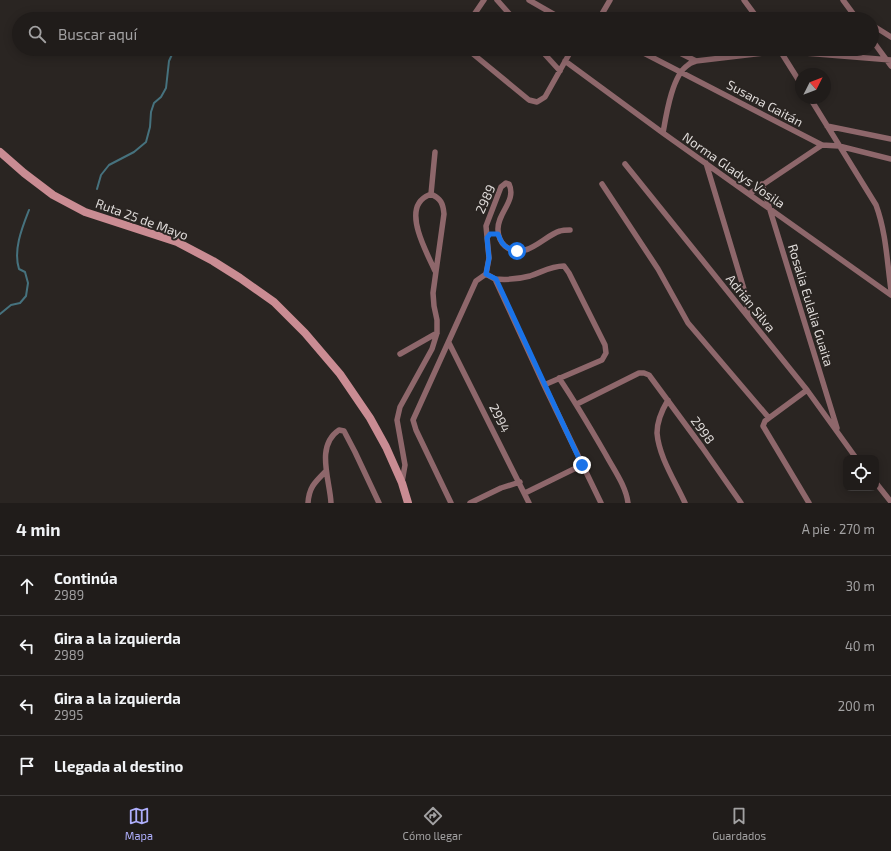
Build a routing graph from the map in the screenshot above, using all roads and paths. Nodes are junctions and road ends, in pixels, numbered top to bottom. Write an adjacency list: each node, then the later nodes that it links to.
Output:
1 (484, 0): 7 (street)
2 (498, 0): 8 (street)
3 (529, 0): 9 (street)
4 (610, 0): 10 (street)
5 (744, 0): 11 (street)
6 (842, 0): 12 (street)
7 (475, 12)
8 (508, 12)
9 (550, 12)
10 (602, 12)
11 (753, 12)
12 (852, 12)
13 (879, 29): 14 (street)
14 (891, 37)
15 (879, 48): 24 (street)
16 (476, 56): 28 (street)
17 (546, 56): 28 (street)
18 (568, 56): 25 (street)
19 (650, 56): 29 (street, Susana Gaitán)
20 (686, 56): 26 (street)
21 (734, 56): 26 (street)
22 (783, 56): 30 (street)
23 (852, 56): 24 (street)
24 (889, 59): 27 (street)
25 (565, 61): 28 (street); 33 (street, Norma Gladys Vosila)
26 (696, 61): 29 (street)
27 (891, 66)
28 (560, 71)
29 (681, 72): 33 (street); 35 (street, Susana Gaitán)
30 (795, 75)
31 (814, 104): 32 (street)
32 (828, 126): 34 (street); 36 (street)
33 (663, 134): 40 (street, Norma Gladys Vosila)
34 (891, 139)
35 (822, 146): 36 (street, Susana Gaitán); 43 (street)
36 (839, 146): 39 (street, Susana Gaitán); 50 (street)
37 (0, 152): 72 (main road, Ruta 25 de Mayo)
38 (435, 152): 44 (street)
39 (891, 159)
40 (706, 163): 45 (street, Norma Gladys Vosila); 57 (street)
41 (625, 164): 57 (street, Adrián Silva)
42 (602, 184): 66 (street)
43 (762, 184): 45 (street); 46 (street, Rosalia Eulalia Guaita)
44 (431, 194): 52 (street); 52 (street)
45 (749, 194): 46 (street, Norma Gladys Vosila)
46 (770, 209): 56 (street, Norma Gladys Vosila); 67 (street, Rosalia Eulalia Guaita)
47 (570, 230): 48 (street)
48 (498, 234): 49 (street); 49 (street, 2989)
49 (487, 238): 53 (street, 2989)
50 (884, 238): 51 (street); 55 (street)
51 (891, 244)
52 (435, 271): 58 (street)
53 (486, 274): 54 (street); 59 (street)
54 (496, 279): 61 (street); 62 (street)
55 (891, 290)
56 (891, 295)
57 (748, 316): 63 (street, Adrián Silva)
58 (437, 331): 60 (street); 72 (street)
59 (450, 343): 71 (street, 2994); 80 (street)
60 (400, 354)
61 (559, 378): 62 (street); 65 (street)
62 (544, 385): 69 (street)
63 (806, 390): 66 (street); 67 (street, Adrián Silva)
64 (668, 400): 65 (street, 2998); 85 (street); 86 (street, 2998)
65 (576, 404): 84 (street)
66 (769, 418): 87 (street)
67 (839, 432): 68 (street, Adrián Silva)
68 (854, 455)
69 (582, 465): 74 (street); 83 (street)
70 (326, 471): 76 (street); 77 (street); 78 (street)
71 (520, 482): 74 (street, 2994); 81 (street)
72 (402, 483): 79 (main road, Ruta 25 de Mayo)
73 (879, 487): 75 (street)
74 (525, 493): 82 (street, 2994)
75 (890, 502): 88 (street)
76 (308, 503)
77 (330, 503)
78 (379, 503)
79 (408, 503)
80 (451, 503)
81 (470, 503)
82 (529, 503)
83 (601, 503)
84 (628, 503)
85 (685, 503)
86 (740, 503)
87 (809, 503)
88 (884, 503)

